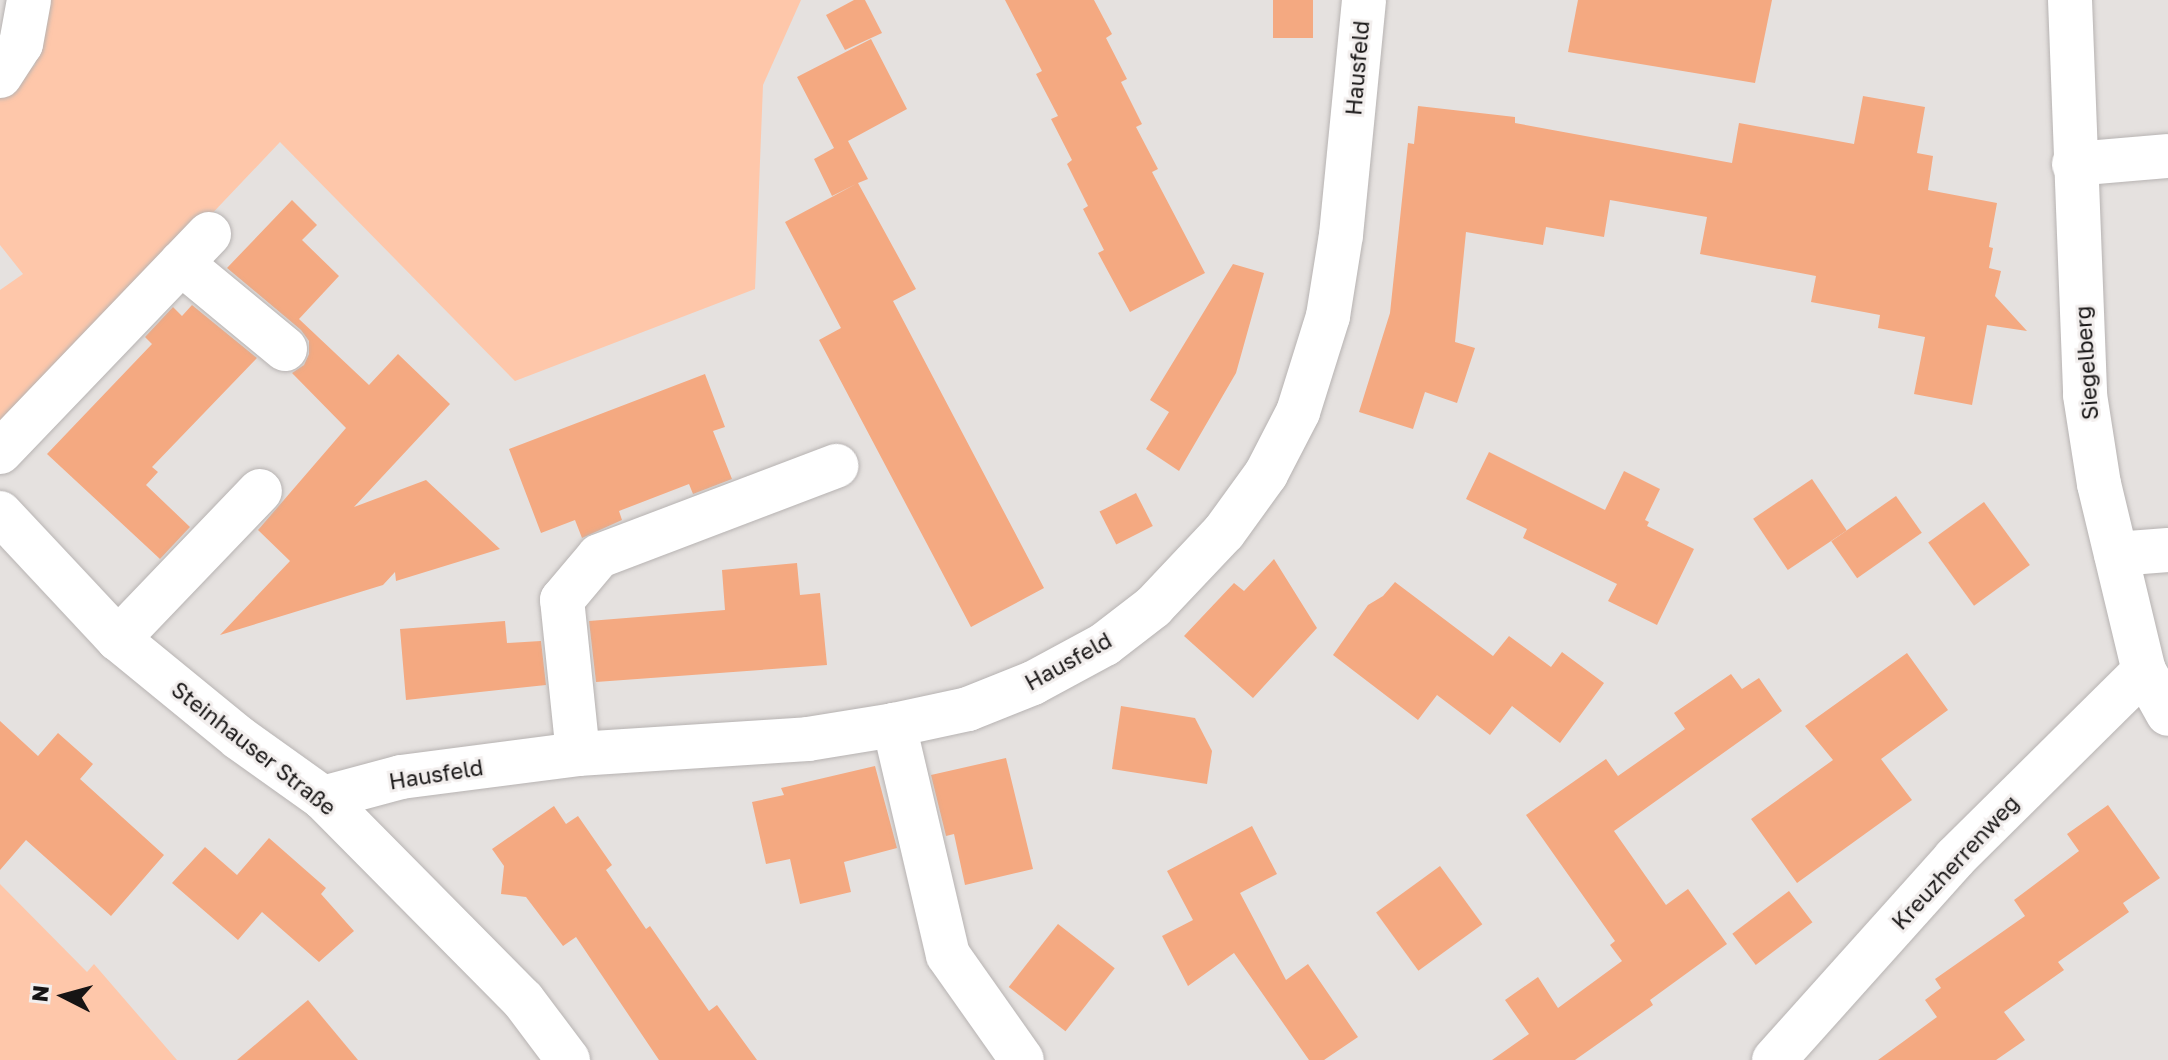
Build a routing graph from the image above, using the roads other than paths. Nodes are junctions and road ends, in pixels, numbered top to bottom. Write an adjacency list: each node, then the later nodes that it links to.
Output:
1 (29, 0): 4 (street)
2 (1364, 0): 17 (street, Hausfeld)
3 (2070, 0): 6 (street, Siegelberg)
4 (0, 76)
5 (2168, 156): 6 (street)
6 (2074, 164): 13 (street, Siegelberg)
7 (285, 349): 8 (street)
8 (0, 452)
9 (836, 466): 18 (street)
10 (260, 491): 14 (street)
11 (0, 513): 14 (street, Steinhauser Straße)
12 (2168, 550): 13 (street)
13 (2116, 554): 15 (street, Siegelberg)
14 (118, 639): 19 (street, Steinhauser Straße)
15 (2144, 671): 16 (street, Siegelberg); 22 (street, Kreuzherrenweg)
16 (2168, 714)
17 (894, 725): 18 (street, Hausfeld); 21 (street)
18 (578, 754): 19 (street, Hausfeld)
19 (323, 798): 20 (street, Steinhauser Straße)
20 (568, 1060)
21 (1022, 1060)
22 (1774, 1060)

